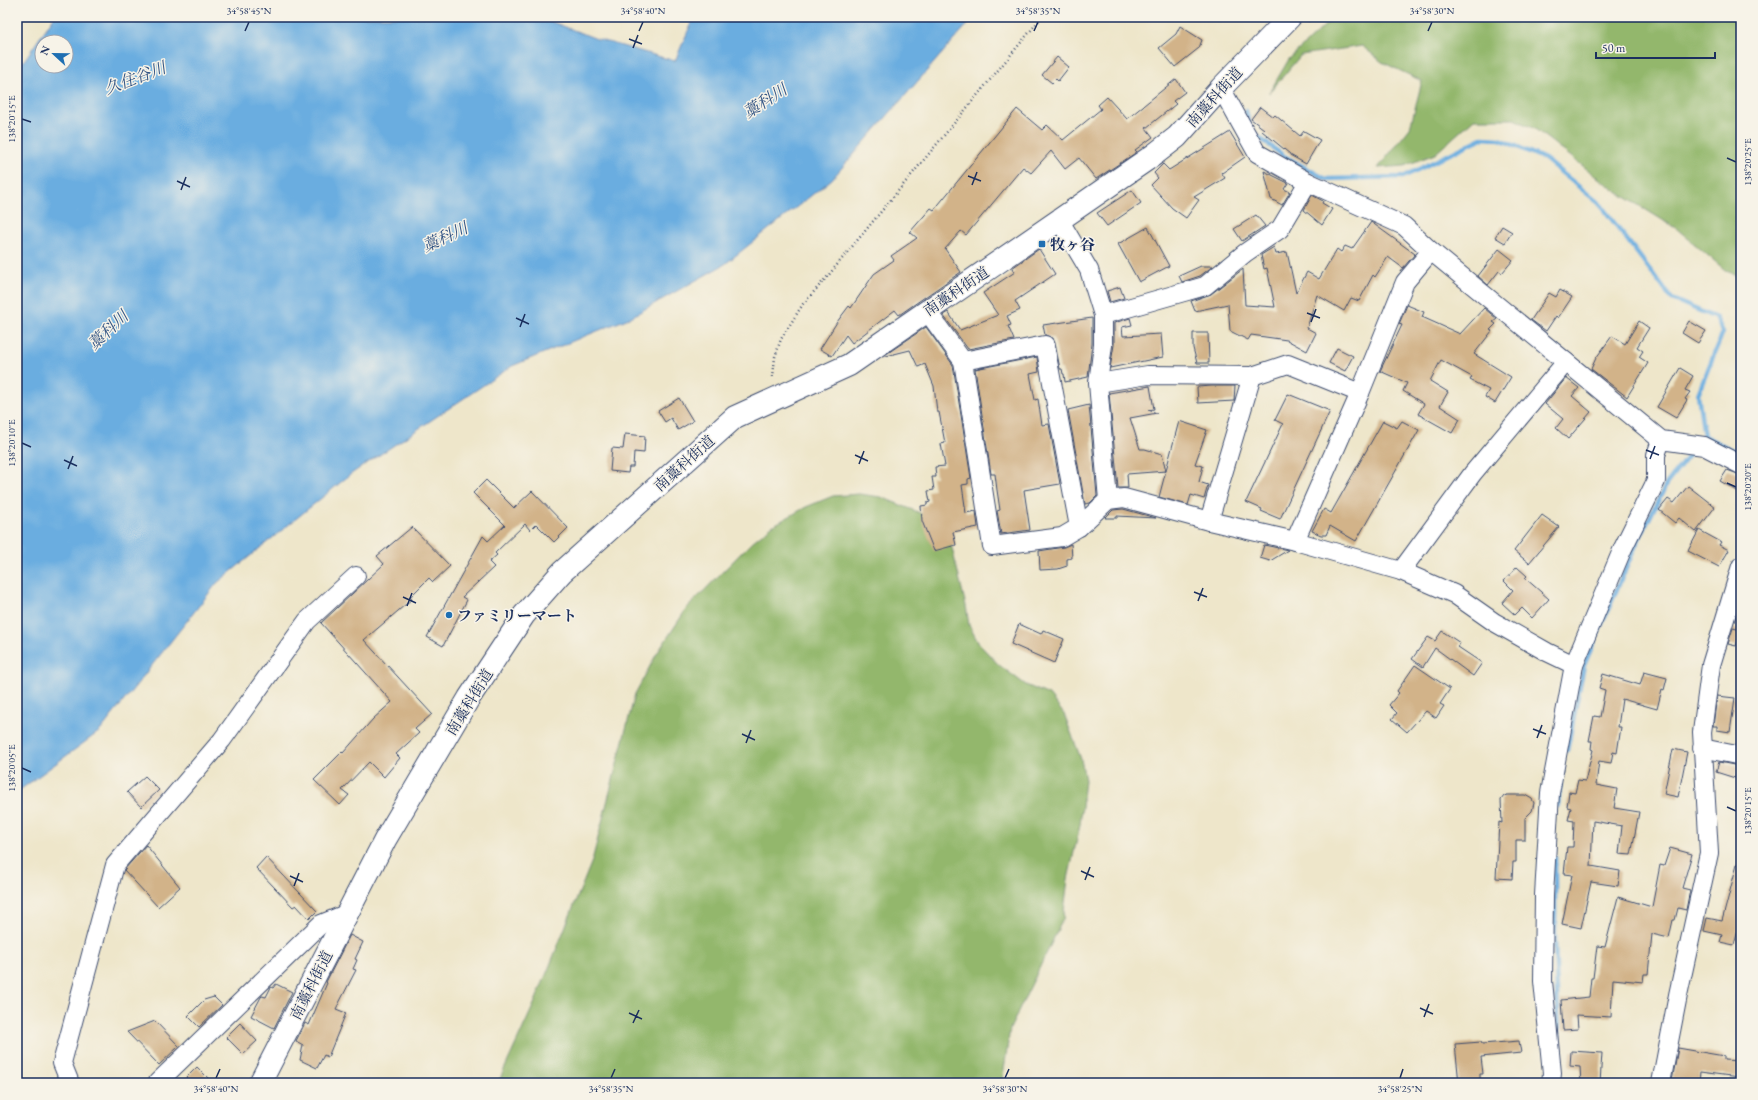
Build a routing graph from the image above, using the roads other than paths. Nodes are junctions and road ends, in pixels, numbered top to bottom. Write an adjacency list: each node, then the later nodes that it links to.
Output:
1 (1290, 17): 2 (main road, 南藁科街道)
2 (1221, 88): 3 (street); 4 (main road, 南藁科街道)
3 (1308, 182): 5 (street); 7 (street)
4 (1060, 221): 6 (main road, 南藁科街道); 7 (street)
5 (1431, 251): 9 (street); 12 (street)
6 (927, 311): 8 (street); 25 (main road, 南藁科街道)
7 (1103, 315): 11 (street)
8 (963, 361): 17 (street); 17 (street)
9 (1566, 362): 13 (street); 20 (street)
10 (1252, 376): 11 (street); 12 (street); 16 (street)
11 (1098, 383): 15 (street)
12 (1360, 393): 18 (street)
13 (1661, 440): 14 (street); 22 (street)
14 (1741, 465)
15 (1108, 500): 16 (street); 17 (street)
16 (1209, 522): 18 (street)
17 (1079, 527)
18 (1295, 542): 20 (street)
19 (1741, 566): 23 (street)
20 (1401, 571): 22 (street)
21 (356, 576): 26 (street)
22 (1574, 665): 29 (street)
23 (1702, 748): 24 (street); 30 (street)
24 (1741, 756)
25 (348, 913): 27 (street); 28 (main road, 南藁科街道)
26 (70, 1083)
27 (157, 1083)
28 (260, 1083)
29 (1550, 1083)
30 (1661, 1083)

